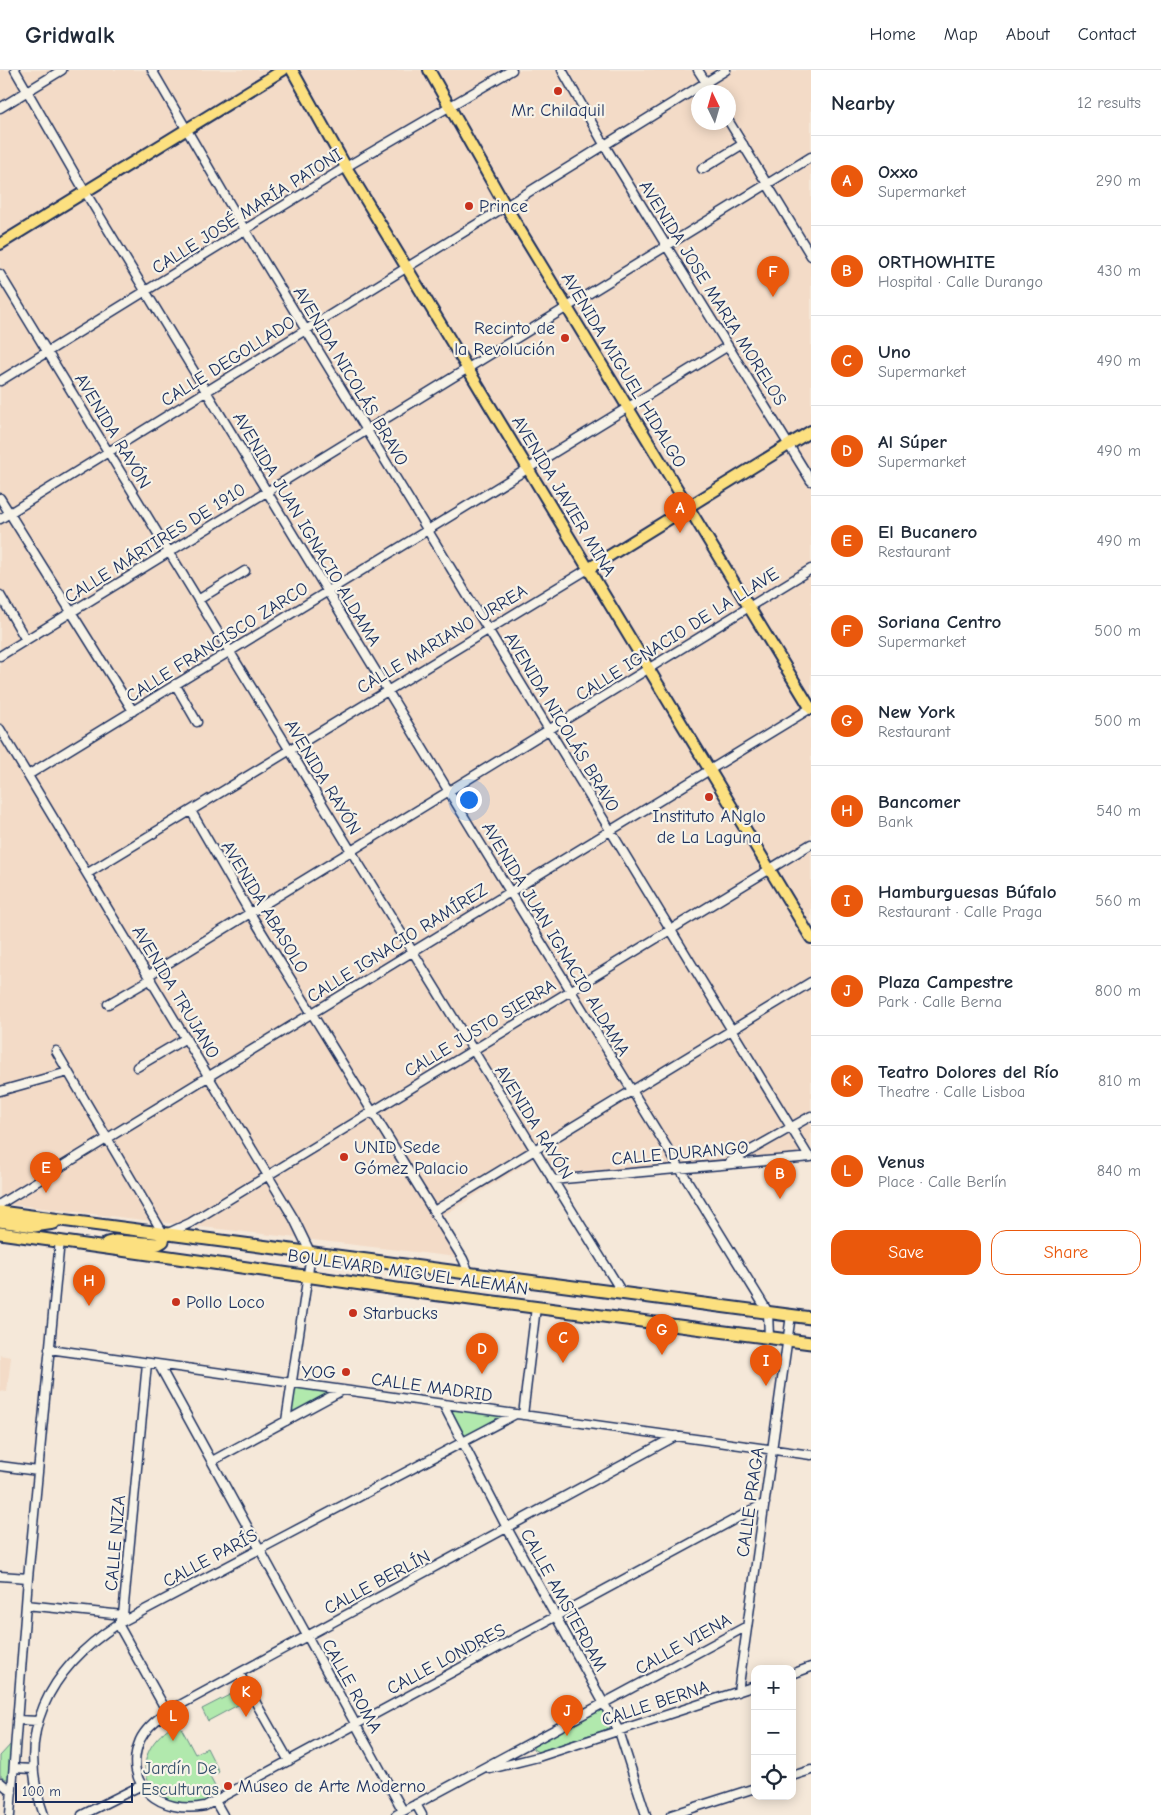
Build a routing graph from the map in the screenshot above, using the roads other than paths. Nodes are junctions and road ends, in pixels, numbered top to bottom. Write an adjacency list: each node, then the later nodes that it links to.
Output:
1 (15, 70): 13 (street, AVENIDA JUAN IGNACIO ALDAMA)
2 (62, 70): 13 (street)
3 (152, 70): 16 (street, AVENIDA NICOLÁS BRAVO)
4 (283, 70): 16 (main road)
5 (292, 70): 21 (main road, AVENIDA JAVIER MINA)
6 (428, 70): 14 (main road, AVENIDA MIGUEL HIDALGO)
7 (512, 70): 14 (street, CALLE JOSÉ MARÍA PATONI)
8 (562, 70): 19 (street, AVENIDA JOSE MARIA MORELOS)
9 (698, 70): 11 (street)
10 (726, 70): 11 (street, CALLE DEGOLLADO)
11 (705, 82): 12 (street); 19 (street, CALLE DEGOLLADO)
12 (707, 85)
13 (28, 91): 15 (street); 24 (street, AVENIDA JUAN IGNACIO ALDAMA)
14 (451, 107): 21 (street, CALLE JOSÉ MARÍA PATONI); 25 (main road, AVENIDA MIGUEL HIDALGO)
15 (0, 108)
16 (188, 129): 24 (main road); 26 (street, AVENIDA NICOLÁS BRAVO)
17 (734, 130): 18 (street)
18 (743, 144): 22 (street); 23 (street)
19 (605, 146): 25 (street, CALLE DEGOLLADO); 28 (street, AVENIDA JOSE MARIA MORELOS)
20 (811, 157): 23 (street, CALLE MÁRTIRES DE 1910)
21 (346, 167): 26 (street, CALLE JOSÉ MARÍA PATONI); 30 (main road, AVENIDA JAVIER MINA)
22 (702, 169)
23 (766, 184): 28 (street, CALLE MÁRTIRES DE 1910); 29 (street)
24 (84, 190): 27 (main road); 32 (street, AVENIDA JUAN IGNACIO ALDAMA)
25 (506, 207): 30 (street, CALLE DEGOLLADO); 33 (main road, AVENIDA MIGUEL HIDALGO)
26 (245, 230): 32 (street, CALLE JOSÉ MARÍA PATONI); 34 (street, AVENIDA NICOLÁS BRAVO)
27 (0, 244)
28 (667, 246): 33 (street, CALLE MÁRTIRES DE 1910); 35 (street, AVENIDA JOSE MARIA MORELOS)
29 (811, 256)
30 (407, 268): 34 (street, CALLE DEGOLLADO); 37 (main road, AVENIDA JAVIER MINA)
31 (0, 274): 36 (street, AVENIDA RAYÓN)
32 (145, 291): 36 (street, CALLE JOSÉ MARÍA PATONI); 39 (street, AVENIDA JUAN IGNACIO ALDAMA)
33 (568, 308): 37 (street, CALLE MÁRTIRES DE 1910); 40 (main road, AVENIDA MIGUEL HIDALGO)
34 (306, 330): 39 (street, CALLE DEGOLLADO); 41 (street, AVENIDA NICOLÁS BRAVO)
35 (728, 346): 40 (street, CALLE FRANCISCO ZARCO); 43 (street, AVENIDA JOSE MARIA MORELOS)
36 (48, 352): 38 (street, CALLE JOSÉ MARÍA PATONI); 44 (street, AVENIDA RAYÓN)
37 (468, 369): 41 (street, CALLE MÁRTIRES DE 1910); 45 (main road, AVENIDA JAVIER MINA)
38 (0, 381)
39 (206, 392): 44 (street, CALLE DEGOLLADO); 47 (street, AVENIDA JUAN IGNACIO ALDAMA)
40 (626, 407): 45 (street, CALLE FRANCISCO ZARCO); 49 (main road, AVENIDA MIGUEL HIDALGO)
41 (367, 431): 47 (street, CALLE MÁRTIRES DE 1910); 52 (street, AVENIDA NICOLÁS BRAVO)
42 (811, 431): 43 (main road, CALLE MARIANO URREA)
43 (789, 445): 46 (street, AVENIDA JOSE MARIA MORELOS); 49 (main road, CALLE MARIANO URREA)
44 (108, 452): 50 (street, CALLE DEGOLLADO); 53 (street, AVENIDA RAYÓN)
45 (528, 468): 52 (street, CALLE FRANCISCO ZARCO); 54 (main road, AVENIDA JAVIER MINA)
46 (811, 481)
47 (267, 492): 53 (street, CALLE MÁRTIRES DE 1910); 57 (street, AVENIDA JUAN IGNACIO ALDAMA)
48 (0, 498): 50 (street)
49 (688, 507): 54 (main road, CALLE MARIANO URREA); 60 (main road, AVENIDA MIGUEL HIDALGO)
50 (9, 513): 51 (street, CALLE DEGOLLADO); 61 (street)
51 (0, 519)
52 (427, 530): 57 (street, CALLE FRANCISCO ZARCO); 62 (street, AVENIDA NICOLÁS BRAVO)
53 (169, 552): 59 (street, AVENIDA RAYÓN); 61 (street, CALLE MÁRTIRES DE 1910)
54 (588, 569): 62 (street, CALLE MARIANO URREA); 66 (main road, AVENIDA JAVIER MINA)
55 (811, 569): 60 (street, CALLE IGNACIO DE LA LLAVE)
56 (245, 571): 59 (street)
57 (327, 591): 64 (street, CALLE FRANCISCO ZARCO); 68 (street, AVENIDA JUAN IGNACIO ALDAMA)
58 (0, 595): 63 (street)
59 (198, 600): 64 (street, AVENIDA RAYÓN)
60 (749, 607): 66 (street, CALLE IGNACIO DE LA LLAVE); 69 (main road, AVENIDA MIGUEL HIDALGO)
61 (73, 612): 63 (street, CALLE MÁRTIRES DE 1910); 70 (street)
62 (488, 630): 68 (street, CALLE MARIANO URREA); 73 (street, AVENIDA NICOLÁS BRAVO)
63 (26, 640): 65 (street, CALLE MÁRTIRES DE 1910)
64 (229, 651): 67 (street, CALLE FRANCISCO ZARCO); 74 (street, AVENIDA RAYÓN)
65 (0, 656)
66 (649, 669): 73 (street, CALLE IGNACIO DE LA LLAVE); 75 (main road, AVENIDA JAVIER MINA)
67 (175, 684): 70 (street, CALLE FRANCISCO ZARCO); 71 (street)
68 (388, 691): 74 (street, CALLE MARIANO URREA); 77 (street, AVENIDA JUAN IGNACIO ALDAMA)
69 (811, 708): 75 (street, CALLE IGNACIO RAMÍREZ)
70 (133, 711): 76 (street, CALLE FRANCISCO ZARCO)
71 (197, 722)
72 (0, 729): 76 (street, AVENIDA TRUJANO)
73 (549, 730): 77 (street, CALLE IGNACIO DE LA LLAVE); 79 (street, AVENIDA NICOLÁS BRAVO)
74 (289, 751): 78 (street, CALLE MARIANO URREA); 81 (street, AVENIDA RAYÓN)
75 (709, 769): 79 (street, CALLE IGNACIO RAMÍREZ); 82 (main road, AVENIDA JAVIER MINA)
76 (28, 775): 83 (street, AVENIDA TRUJANO)
77 (449, 791): 81 (street, CALLE IGNACIO DE LA LLAVE); 84 (street, AVENIDA JUAN IGNACIO ALDAMA)
78 (191, 811): 83 (street, CALLE MARIANO URREA); 85 (street, AVENIDA ABASOLO)
79 (610, 830): 84 (street, CALLE IGNACIO RAMÍREZ); 86 (street, AVENIDA NICOLÁS BRAVO)
80 (811, 844): 82 (street, CALLE JUSTO SIERRA)
81 (350, 851): 85 (street, CALLE IGNACIO DE LA LLAVE); 88 (street, AVENIDA RAYÓN)
82 (770, 870): 86 (street, CALLE JUSTO SIERRA); 87 (main road, AVENIDA JAVIER MINA)
83 (88, 873): 89 (street, AVENIDA TRUJANO)
84 (510, 892): 88 (street, CALLE IGNACIO RAMÍREZ); 91 (street, AVENIDA JUAN IGNACIO ALDAMA)
85 (250, 913): 89 (street, CALLE IGNACIO DE LA LLAVE); 93 (street, AVENIDA ABASOLO)
86 (671, 930): 91 (street, CALLE JUSTO SIERRA); 94 (street, AVENIDA NICOLÁS BRAVO)
87 (811, 938)
88 (412, 952): 93 (street, CALLE IGNACIO RAMÍREZ); 96 (street, AVENIDA RAYÓN)
89 (150, 977): 92 (street, CALLE IGNACIO DE LA LLAVE); 95 (street, AVENIDA TRUJANO)
90 (811, 982): 94 (street)
91 (570, 991): 96 (street, CALLE JUSTO SIERRA); 102 (street, AVENIDA JUAN IGNACIO ALDAMA)
92 (108, 1004)
93 (312, 1013): 100 (street, CALLE IGNACIO RAMÍREZ); 103 (street, AVENIDA ABASOLO)
94 (732, 1030): 102 (street); 105 (street, AVENIDA NICOLÁS BRAVO)
95 (186, 1038): 98 (street); 100 (street, AVENIDA TRUJANO)
96 (473, 1051): 103 (street, CALLE JUSTO SIERRA); 107 (street, AVENIDA RAYÓN)
97 (56, 1052): 99 (street)
98 (137, 1067)
99 (68, 1072): 101 (street); 106 (street)
100 (209, 1076): 106 (street, CALLE IGNACIO RAMÍREZ); 111 (street, AVENIDA TRUJANO)
101 (0, 1091)
102 (631, 1091): 107 (street); 110 (street, AVENIDA JUAN IGNACIO ALDAMA)
103 (372, 1112): 111 (street, CALLE JUSTO SIERRA); 114 (street, AVENIDA ABASOLO)
104 (811, 1116): 105 (street)
105 (792, 1128): 108 (street, AVENIDA NICOLÁS BRAVO); 109 (street)
106 (107, 1138): 113 (street, CALLE IGNACIO RAMÍREZ); 119 (street)
107 (534, 1151): 112 (street, AVENIDA RAYÓN); 114 (street)
108 (810, 1157): 109 (street, CALLE DURANGO)
109 (726, 1164): 110 (street, CALLE DURANGO)
110 (678, 1169): 112 (street, CALLE DURANGO); 127 (street, AVENIDA JUAN IGNACIO ALDAMA)
111 (268, 1176): 119 (street, CALLE JUSTO SIERRA); 122 (street, AVENIDA TRUJANO)
112 (552, 1180): 125 (street, AVENIDA RAYÓN)
113 (0, 1204)
114 (434, 1211): 123 (street, AVENIDA ABASOLO)
115 (0, 1212): 117 (highway, BOULEVARD MIGUEL ALEMÁN)
116 (0, 1221): 117 (highway)
117 (60, 1221): 119 (highway, BOULEVARD MIGUEL ALEMÁN)
118 (0, 1233): 120 (highway, BOULEVARD MIGUEL ALEMÁN)
119 (164, 1235): 121 (highway); 122 (highway, BOULEVARD MIGUEL ALEMÁN)
120 (60, 1240): 121 (highway, BOULEVARD MIGUEL ALEMÁN); 133 (street)
121 (101, 1245): 124 (highway, BOULEVARD MIGUEL ALEMÁN)
122 (311, 1254): 123 (highway, BOULEVARD MIGUEL ALEMÁN); 124 (street)
123 (470, 1274): 125 (highway, BOULEVARD MIGUEL ALEMÁN)
124 (308, 1276): 126 (highway, BOULEVARD MIGUEL ALEMÁN); 136 (street)
125 (623, 1294): 127 (highway, BOULEVARD MIGUEL ALEMÁN)
126 (536, 1307): 130 (highway, BOULEVARD MIGUEL ALEMÁN); 139 (street)
127 (768, 1312): 128 (highway, BOULEVARD MIGUEL ALEMÁN); 130 (street, AVENIDA JUAN IGNACIO ALDAMA)
128 (791, 1315): 129 (highway, BOULEVARD MIGUEL ALEMÁN); 131 (street, CALLE PRAGA)
129 (811, 1318)
130 (769, 1337): 131 (highway, BOULEVARD MIGUEL ALEMÁN)
131 (788, 1339): 132 (highway, BOULEVARD MIGUEL ALEMÁN); 143 (street, CALLE PRAGA)
132 (811, 1342)
133 (49, 1349): 134 (street, CALLE MADRID); 147 (street)
134 (147, 1363): 135 (street, CALLE MADRID); 154 (street, CALLE NIZA)
135 (159, 1365): 136 (street, CALLE MADRID); 145 (street, CALLE ROMA)
136 (292, 1383): 137 (street, CALLE MADRID); 140 (street)
137 (343, 1390): 138 (street, CALLE MADRID); 140 (street)
138 (443, 1404): 139 (street, CALLE MADRID); 142 (street, CALLE AMSTERDAM)
139 (519, 1415): 141 (street, CALLE MADRID); 142 (street, CALLE PARÍS)
140 (286, 1421): 145 (street)
141 (676, 1436): 143 (street, CALLE MADRID); 149 (street, CALLE BERLÍN)
142 (462, 1442): 149 (street, CALLE AMSTERDAM); 150 (street, CALLE PARÍS)
143 (772, 1450): 144 (street, CALLE MADRID); 148 (street, CALLE PRAGA)
144 (811, 1455)
145 (212, 1461): 150 (street, CALLE ROMA)
146 (0, 1466): 147 (street)
147 (38, 1471): 152 (street)
148 (764, 1503): 155 (street, CALLE LONDRES); 157 (street, CALLE PRAGA)
149 (507, 1528): 155 (street, CALLE AMSTERDAM); 158 (street, CALLE BERLÍN)
150 (259, 1548): 156 (street, CALLE PARÍS); 158 (street, CALLE ROMA)
151 (0, 1576): 152 (street)
152 (28, 1578): 153 (street)
153 (26, 1605): 154 (street); 166 (street)
154 (123, 1615): 156 (street, CALLE NIZA)
155 (556, 1617): 164 (street, CALLE AMSTERDAM); 168 (street, CALLE LONDRES)
156 (118, 1624): 165 (street); 167 (street, CALLE PARÍS)
157 (747, 1626): 163 (street, CALLE PRAGA); 164 (street, CALLE VIENA)
158 (307, 1636): 160 (street, CALLE BERLÍN); 168 (street, CALLE ROMA)
159 (811, 1667): 161 (street)
160 (239, 1673): 165 (street, CALLE BERLÍN); 170 (street)
161 (796, 1673)
162 (751, 1687): 163 (street, CALLE BERNA)
163 (738, 1692): 169 (street, CALLE BERNA)
164 (604, 1704): 169 (street, CALLE AMSTERDAM); 174 (street, CALLE VIENA)
165 (167, 1712): 177 (street, CALLE BERLÍN)
166 (17, 1720): 167 (street); 171 (street)
167 (38, 1721): 172 (street, CALLE PARÍS)
168 (356, 1725): 170 (street, CALLE LONDRES); 182 (street, CALLE ROMA)
169 (618, 1731): 174 (street, CALLE BERNA); 188 (street, CALLE AMSTERDAM)
170 (289, 1761): 180 (street, CALLE LONDRES)
171 (14, 1768): 172 (street); 179 (street)
172 (34, 1769): 184 (street, CALLE PARÍS)
173 (811, 1770): 175 (street)
174 (478, 1772): 181 (street, CALLE VIENA)
175 (796, 1775)
176 (0, 1782): 179 (street)
177 (140, 1786): 180 (street, CALLE LONDRES); 185 (street)
178 (751, 1789): 189 (street)
179 (12, 1792): 183 (street)
180 (215, 1801): 186 (street)
181 (416, 1804): 182 (street, CALLE VIENA); 187 (street)
182 (399, 1813)
183 (10, 1815)
184 (44, 1815)
185 (82, 1815)
186 (223, 1815)
187 (422, 1815)
188 (646, 1815)
189 (672, 1815)

